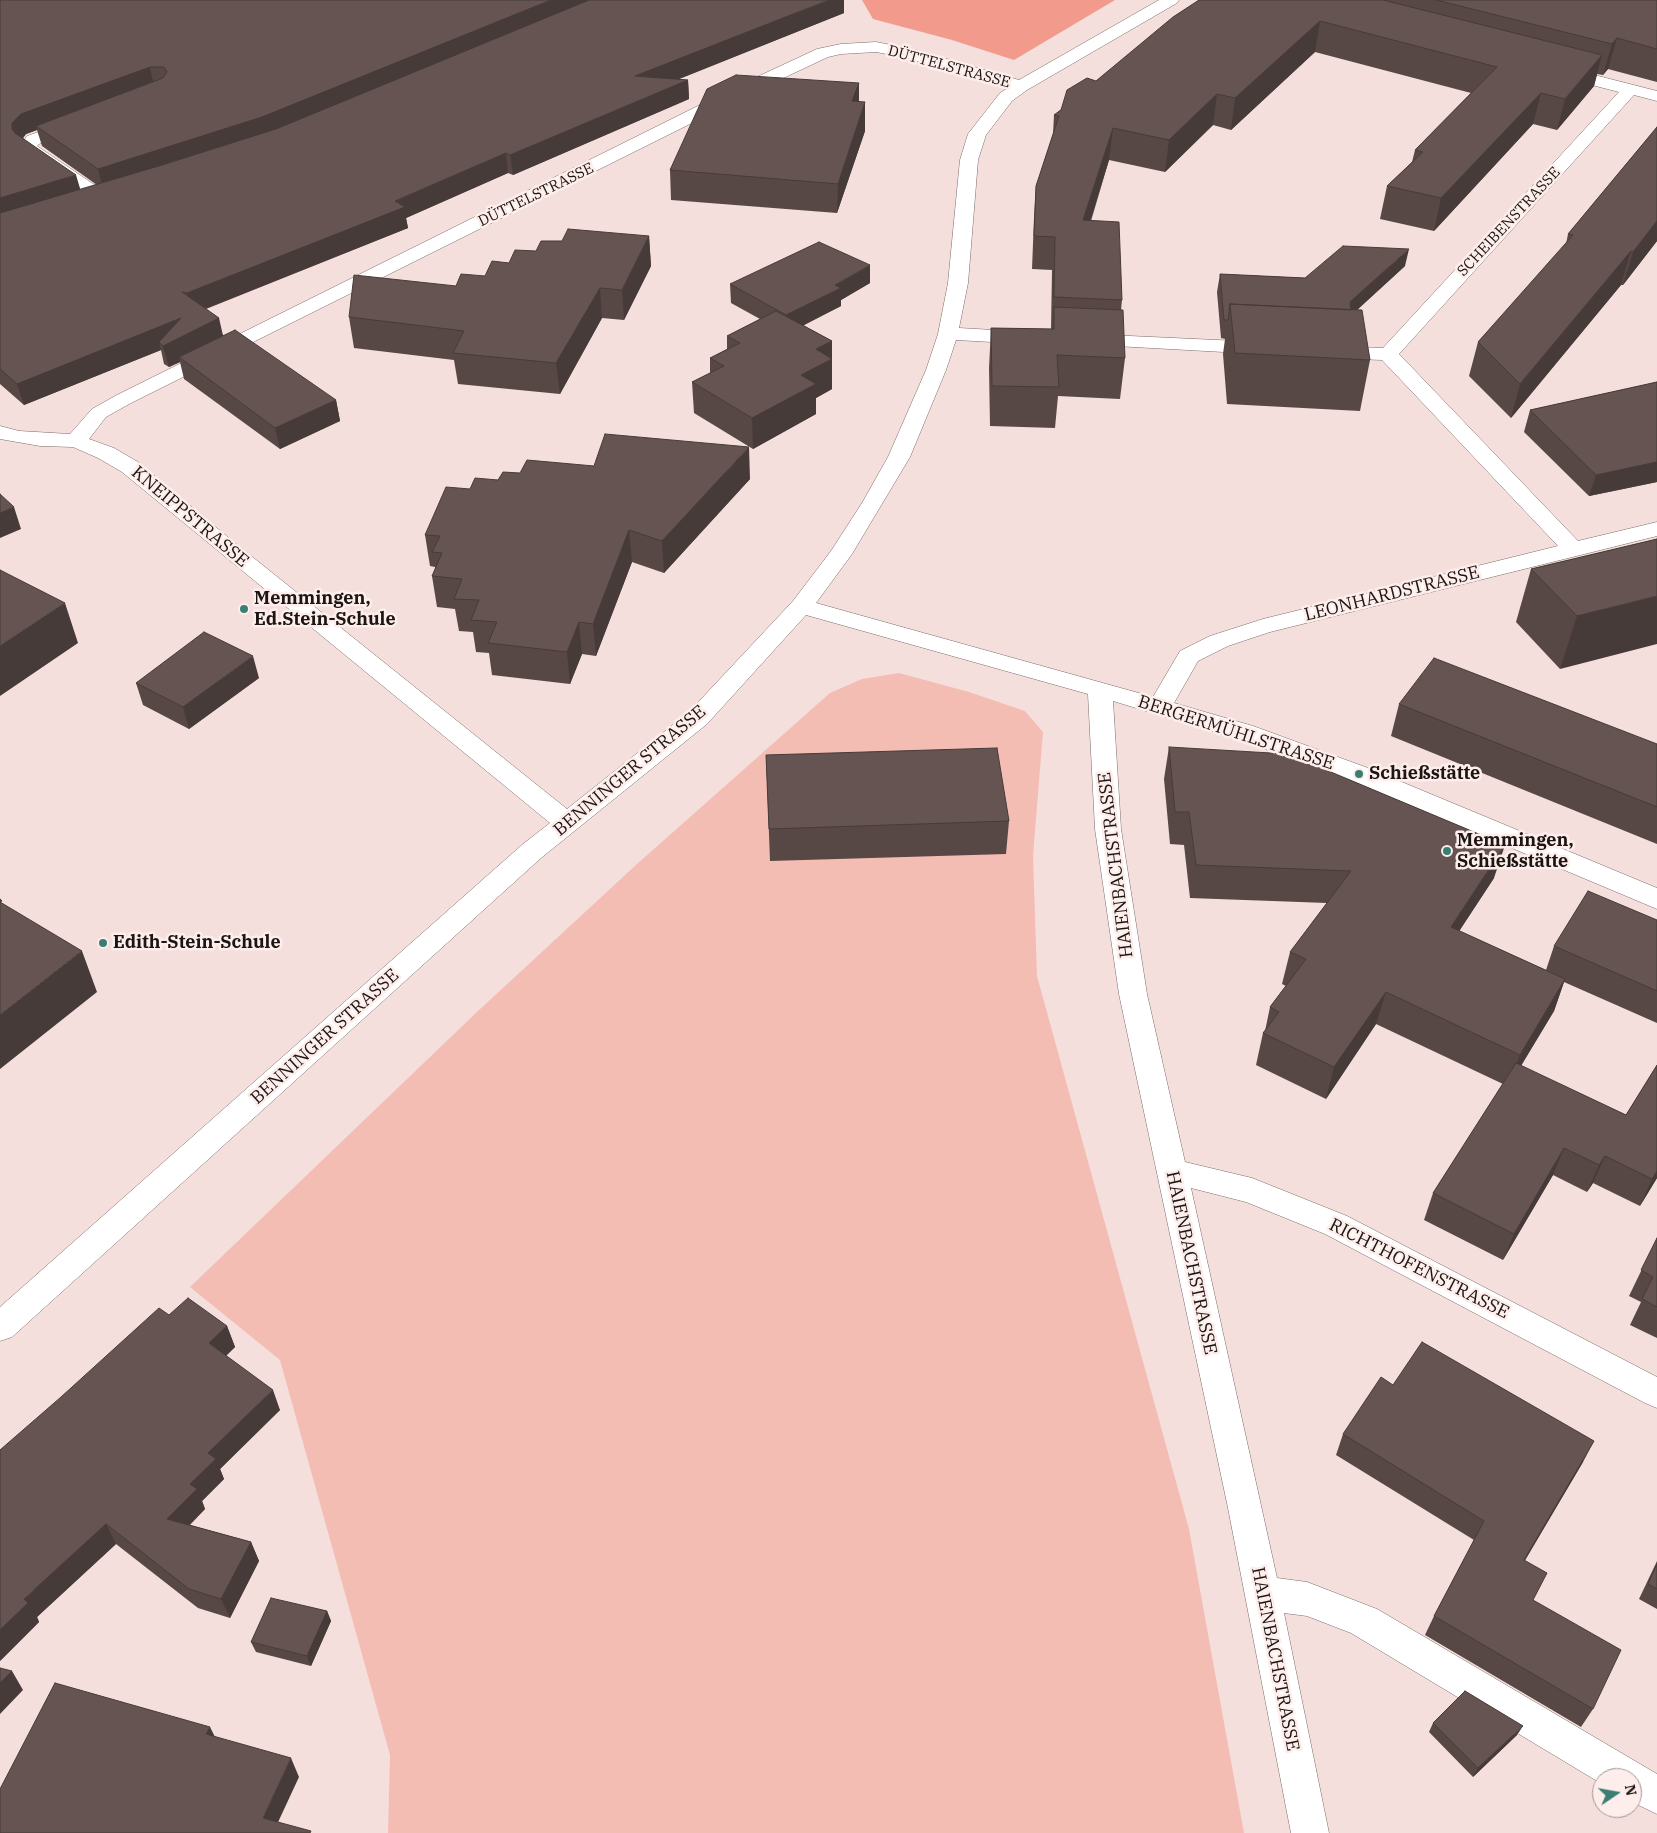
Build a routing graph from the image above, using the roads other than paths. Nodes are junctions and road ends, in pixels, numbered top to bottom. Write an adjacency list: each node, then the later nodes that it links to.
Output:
1 (1171, 0): 3 (street, BENNINGER STRASSE)
2 (1544, 67): 4 (street)
3 (1020, 86): 8 (street, BENNINGER STRASSE); 13 (street, DÜTTELSTRASSE)
4 (1631, 89): 5 (street); 11 (street, SCHEIBENSTRASSE)
5 (1657, 96)
6 (88, 119): 7 (street)
7 (80, 204)
8 (948, 334): 9 (street); 16 (street, BENNINGER STRASSE)
9 (1280, 349)
10 (1310, 351): 11 (street)
11 (1388, 354): 15 (street)
12 (0, 432): 13 (street, KNEIPPSTRASSE)
13 (76, 441): 19 (street, KNEIPPSTRASSE)
14 (1657, 529): 15 (street, LEONHARDSTRASSE)
15 (1573, 549): 18 (street, LEONHARDSTRASSE)
16 (801, 606): 17 (street, BERGERMÜHLSTRASSE); 19 (street, BENNINGER STRASSE)
17 (1100, 689): 18 (street, BERGERMÜHLSTRASSE); 21 (street, HAIENBACHSTRASSE)
18 (1159, 708): 20 (street, BERGERMÜHLSTRASSE)
19 (567, 823): 22 (street, BENNINGER STRASSE)
20 (1657, 899)
21 (1171, 1172): 23 (street, RICHTHOFENSTRASSE); 24 (street, HAIENBACHSTRASSE)
22 (0, 1327)
23 (1657, 1393)
24 (1261, 1593): 25 (street); 28 (street, HAIENBACHSTRASSE)
25 (1611, 1768)
26 (1642, 1786): 27 (street)
27 (1657, 1795)
28 (1310, 1833)

